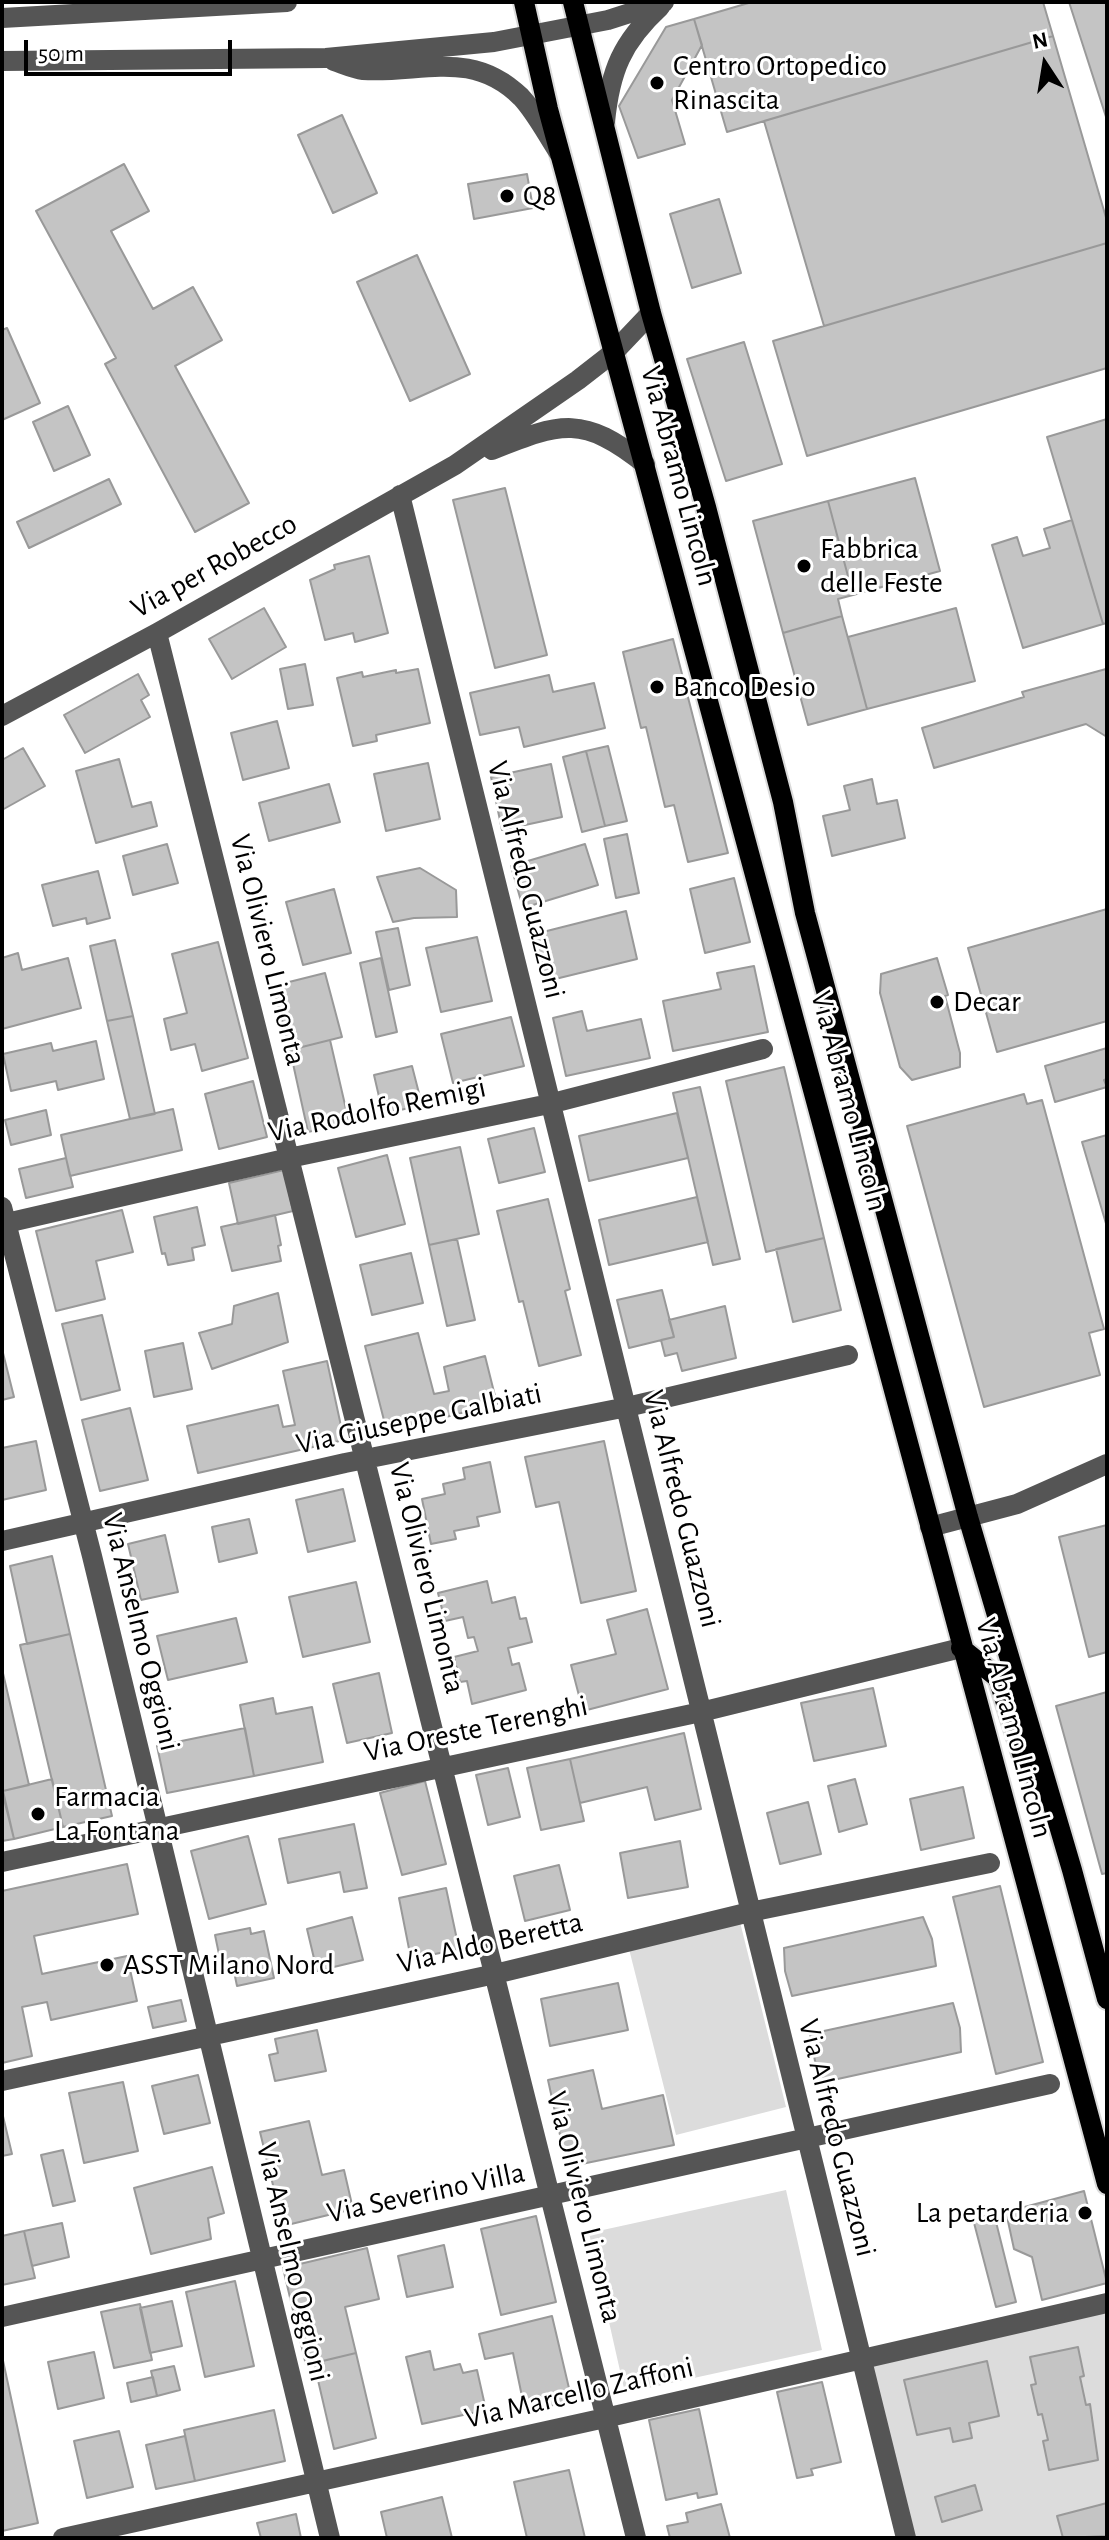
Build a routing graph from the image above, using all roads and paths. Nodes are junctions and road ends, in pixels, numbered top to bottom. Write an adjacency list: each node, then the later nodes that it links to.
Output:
1 (287, 2): 5 (street)
2 (524, 2): 7 (main road, Via Abramo Lincoln)
3 (573, 2): 6 (main road, Via Abramo Lincoln)
4 (665, 2): 6 (street); 10 (street)
5 (2, 18)
6 (579, 25): 7 (street); 10 (main road, Via Abramo Lincoln)
7 (532, 34): 8 (street); 11 (main road, Via Abramo Lincoln)
8 (326, 58): 9 (street); 11 (street)
9 (2, 61)
10 (604, 130): 12 (main road, Via Abramo Lincoln)
11 (561, 155): 13 (main road, Via Abramo Lincoln)
12 (651, 313): 13 (street, Via per Robecco); 27 (main road, Via Abramo Lincoln)
13 (614, 352): 14 (main road, Via Abramo Lincoln); 15 (street, Via per Robecco)
14 (645, 464): 15 (street, Via per Robecco); 29 (main road, Via Abramo Lincoln)
15 (455, 465): 16 (street, Via per Robecco)
16 (400, 495): 17 (street, Via per Robecco); 20 (street, Via Alfredo Guazzoni)
17 (157, 633): 18 (street, Via per Robecco); 21 (street, Via Oliviero Limonta)
18 (2, 716)
19 (763, 1049): 20 (street, Via Rodolfo Remigi)
20 (549, 1104): 21 (street, Via Rodolfo Remigi); 24 (street, Via Alfredo Guazzoni)
21 (289, 1158): 22 (street, Via Rodolfo Remigi); 25 (street, Via Oliviero Limonta)
22 (3, 1218): 28 (street, Via Anselmo Oggioni)
23 (848, 1355): 24 (street, Via Giuseppe Galbiati)
24 (627, 1407): 25 (street, Via Giuseppe Galbiati); 32 (street, Via Alfredo Guazzoni)
25 (366, 1459): 28 (street, Via Giuseppe Galbiati); 33 (street, Via Oliviero Limonta)
26 (1107, 1464): 27 (street)
27 (968, 1517): 29 (street); 34 (main road, Via Abramo Lincoln)
28 (84, 1523): 30 (street, Via Giuseppe Galbiati); 35 (street, Via Anselmo Oggioni)
29 (930, 1527): 31 (main road, Via Abramo Lincoln)
30 (2, 1541)
31 (961, 1648): 32 (street, Via Oreste Terenghi); 34 (main road); 45 (main road, Via Abramo Lincoln)
32 (701, 1712): 33 (street, Via Oreste Terenghi); 38 (street, Via Alfredo Guazzoni)
33 (443, 1765): 35 (street, Via Oreste Terenghi); 39 (street, Via Oliviero Limonta)
34 (1050, 1794): 40 (main road, Via Abramo Lincoln)
35 (157, 1829): 36 (street, Via Oreste Terenghi); 41 (street, Via Anselmo Oggioni)
36 (2, 1862)
37 (990, 1863): 38 (street, Via Aldo Beretta)
38 (750, 1912): 39 (street, Via Aldo Beretta); 44 (street, Via Alfredo Guazzoni)
39 (495, 1974): 41 (street, Via Aldo Beretta); 46 (street, Via Oliviero Limonta)
40 (1107, 1999)
41 (208, 2036): 42 (street, Via Aldo Beretta); 47 (street, Via Anselmo Oggioni)
42 (2, 2081)
43 (1050, 2084): 44 (street, Via Severino Villa)
44 (806, 2136): 46 (street, Via Severino Villa); 50 (street, Via Alfredo Guazzoni)
45 (1107, 2184)
46 (551, 2196): 47 (street, Via Severino Villa); 51 (street, Via Oliviero Limonta)
47 (262, 2258): 49 (street, Via Severino Villa); 52 (street, Via Anselmo Oggioni)
48 (1107, 2303): 50 (street, Via Marcello Zaffoni)
49 (2, 2317)
50 (861, 2358): 51 (street, Via Marcello Zaffoni); 56 (street, Via Alfredo Guazzoni)
51 (605, 2418): 52 (street, Via Marcello Zaffoni); 55 (street, Via Oliviero Limonta)
52 (316, 2482): 53 (street, Via Marcello Zaffoni); 54 (street, Via Anselmo Oggioni)
53 (63, 2538)
54 (330, 2538)
55 (636, 2538)
56 (906, 2538)

